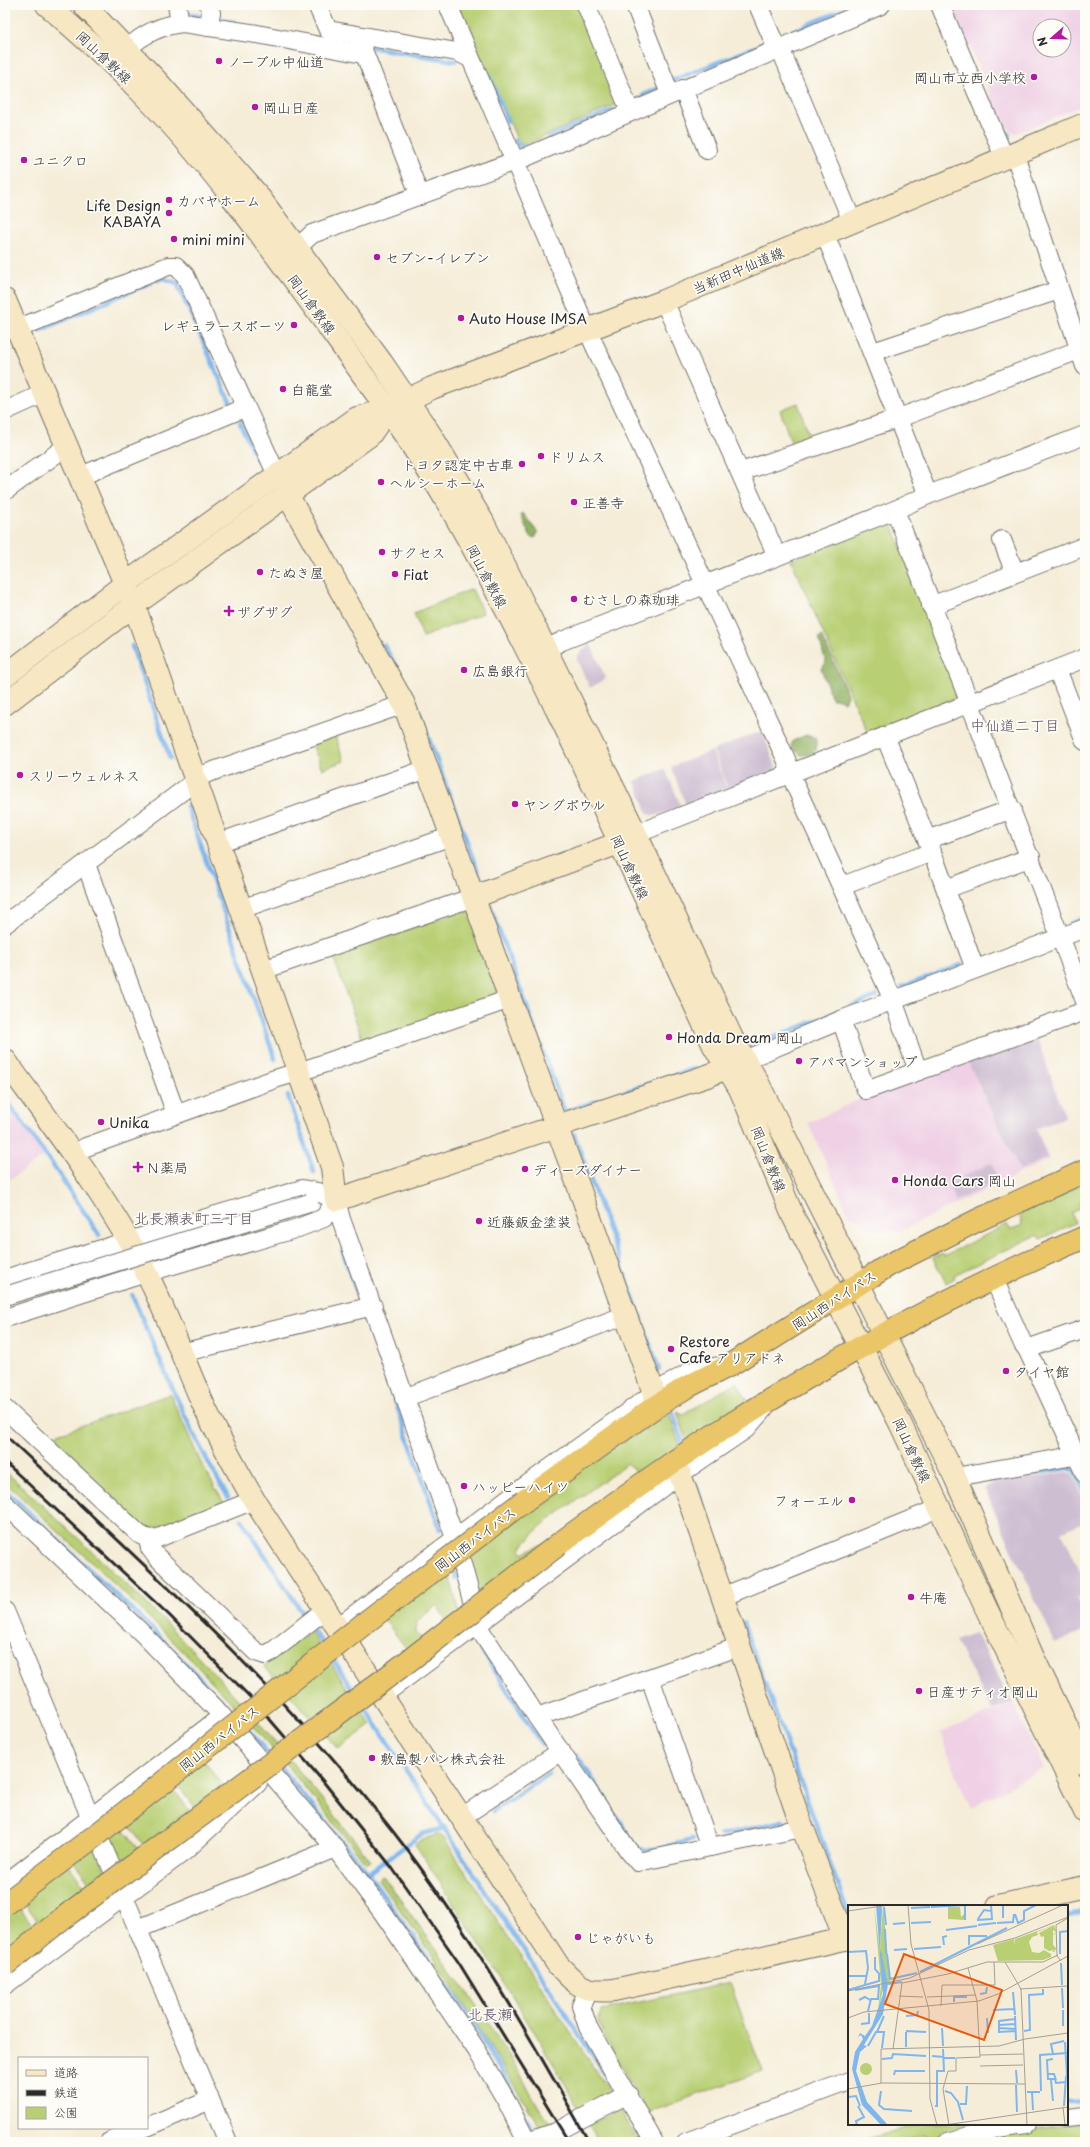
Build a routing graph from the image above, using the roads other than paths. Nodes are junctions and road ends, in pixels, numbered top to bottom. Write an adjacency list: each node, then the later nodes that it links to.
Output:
1 (47, 5): 37 (street, 岡山倉敷線)
2 (84, 5): 14 (street, 岡山倉敷線)
3 (317, 5): 12 (street)
4 (448, 5): 16 (street)
5 (586, 5): 18 (street)
6 (635, 5): 17 (street)
7 (758, 5): 13 (street)
8 (881, 5): 13 (street)
9 (940, 5): 21 (street)
10 (179, 14): 11 (street); 14 (street)
11 (210, 16): 15 (street)
12 (358, 36): 15 (street); 16 (street)
13 (776, 44): 17 (street); 24 (street)
14 (127, 49): 26 (street, 岡山倉敷線)
15 (363, 54): 23 (street)
16 (470, 58): 22 (street)
17 (671, 88): 18 (street); 20 (street)
18 (630, 111): 22 (street)
19 (1085, 124): 21 (street, 当新田中仙道線)
20 (707, 150)
21 (1010, 157): 24 (street, 当新田中仙道線); 27 (street)
22 (515, 161): 23 (street); 31 (street)
23 (420, 196): 26 (street)
24 (852, 221): 25 (street, 当新田中仙道線)
25 (825, 234): 29 (street, 当新田中仙道線); 33 (street)
26 (298, 247): 35 (street, 岡山倉敷線)
27 (1059, 290): 32 (street); 33 (street)
28 (5, 300): 30 (street)
29 (664, 301): 31 (street, 当新田中仙道線); 42 (street)
30 (17, 329): 34 (street); 36 (street)
31 (588, 330): 35 (street, 当新田中仙道線); 54 (street)
32 (1081, 346): 39 (street)
33 (872, 352): 39 (street)
34 (45, 393): 38 (street); 41 (street)
35 (407, 399): 37 (street, 当新田中仙道線); 57 (street, 岡山倉敷線)
36 (244, 408): 43 (street); 44 (street)
37 (388, 409): 43 (street, 当新田中仙道線); 46 (street); 57 (street, 岡山倉敷線)
38 (5, 411)
39 (899, 418): 42 (street); 47 (street)
40 (1085, 435): 47 (street)
41 (67, 446): 44 (street); 45 (street)
42 (741, 472): 51 (street)
43 (277, 475): 53 (street, 当新田中仙道線)
44 (81, 476): 53 (street)
45 (5, 491)
46 (287, 494): 55 (street); 63 (street)
47 (928, 494): 48 (street)
48 (895, 510): 51 (street); 56 (street)
49 (1002, 540): 52 (street)
50 (1085, 546): 52 (street)
51 (777, 556): 54 (street)
52 (1014, 574): 56 (street)
53 (125, 584): 55 (street); 60 (street, 当新田中仙道線)
54 (705, 585): 57 (street); 67 (street)
55 (134, 605): 62 (street); 68 (street)
56 (931, 606): 61 (street)
57 (537, 653): 71 (street, 岡山倉敷線)
58 (1085, 658): 59 (street)
59 (1057, 669): 61 (street); 65 (street)
60 (5, 676)
61 (969, 703): 64 (street); 69 (street)
62 (5, 704)
63 (404, 704): 66 (street); 68 (street)
64 (884, 736): 67 (street); 73 (street)
65 (1085, 741)
66 (427, 769): 70 (street); 72 (street)
67 (791, 772): 71 (street); 76 (street)
68 (196, 781): 72 (street); 75 (street)
69 (1012, 809): 73 (street); 74 (street)
70 (452, 836): 78 (street); 79 (street)
71 (627, 838): 78 (street); 91 (street, 岡山倉敷線)
72 (218, 842): 79 (street)
73 (930, 846): 76 (street); 77 (street)
74 (1031, 857): 77 (street); 82 (street)
75 (86, 864): 80 (street); 94 (street)
76 (842, 886): 86 (street)
77 (946, 889): 83 (street)
78 (474, 897): 84 (street); 85 (street)
79 (241, 909): 84 (street)
80 (5, 924)
81 (1085, 928): 82 (street)
82 (1062, 938): 83 (street); 87 (street)
83 (975, 969): 86 (street)
84 (263, 970): 92 (street)
85 (510, 999): 92 (street); 95 (street)
86 (892, 1000): 89 (street); 93 (street)
87 (1085, 1001)
88 (1085, 1011): 93 (street)
89 (841, 1020): 91 (street); 93 (street)
90 (5, 1060): 96 (street)
91 (736, 1064): 95 (street); 104 (street, 岡山倉敷線); 106 (street, 岡山倉敷線)
92 (298, 1072): 94 (street); 98 (street)
93 (918, 1072)
94 (176, 1114): 96 (street)
95 (556, 1126): 98 (street); 108 (street)
96 (72, 1154): 100 (street)
97 (1085, 1171): 104 (highway, 岡山西バイパス)
98 (336, 1200): 100 (street); 101 (street); 105 (street, bridge); 107 (street)
99 (1085, 1237): 103 (highway)
100 (128, 1240): 101 (street); 102 (street)
101 (146, 1273): 109 (street); 114 (street)
102 (5, 1279)
103 (994, 1279): 111 (highway); 113 (street)
104 (858, 1285): 106 (highway, 岡山西バイパス); 111 (street, 岡山倉敷線)
105 (5, 1296)
106 (836, 1300): 112 (street, 岡山倉敷線); 115 (highway, 岡山西バイパス)
107 (373, 1306): 114 (street); 118 (street)
108 (626, 1315): 116 (street); 118 (street)
109 (5, 1318)
110 (1085, 1329): 113 (street)
111 (884, 1335): 112 (highway); 123 (street, 岡山倉敷線)
112 (861, 1347): 117 (highway); 126 (street, 岡山倉敷線)
113 (1027, 1349): 120 (street)
114 (181, 1353): 124 (street)
115 (730, 1365): 116 (street); 151 (highway, 岡山西バイパス, bridge)
116 (654, 1393): 127 (street)
117 (774, 1397): 121 (street); 155 (highway, bridge)
118 (404, 1398): 127 (street)
119 (5, 1409): 128 (street)
120 (1081, 1455): 122 (street); 123 (street)
121 (680, 1474): 129 (street); 132 (street)
122 (1085, 1474)
123 (955, 1477): 140 (street, 岡山倉敷線)
124 (254, 1500): 128 (street); 130 (street)
125 (5, 1504): 137 (street)
126 (939, 1508): 129 (street); 142 (street, 岡山倉敷線)
127 (454, 1538): 132 (street); 133 (street)
128 (148, 1539): 130 (street)
129 (722, 1597): 134 (street)
130 (326, 1609): 133 (street)
131 (5, 1611): 144 (street)
132 (478, 1623): 136 (street); 138 (street)
133 (338, 1627): 136 (street)
134 (738, 1647): 135 (street); 145 (street)
135 (650, 1678): 138 (street); 146 (street)
136 (383, 1695): 143 (street)
137 (222, 1716): 141 (street); 144 (street)
138 (537, 1717): 139 (street)
139 (561, 1751): 143 (street); 146 (street)
140 (1082, 1751)
141 (271, 1772): 147 (street); 150 (street)
142 (1085, 1812)
143 (462, 1818): 157 (street)
144 (90, 1819): 148 (street); 150 (street)
145 (802, 1828): 146 (street); 154 (street)
146 (710, 1847)
147 (336, 1848): 153 (street); 166 (street)
148 (5, 1884)
149 (1085, 1887): 152 (street)
150 (124, 1896): 153 (street); 156 (street)
151 (5, 1904)
152 (1003, 1905)
153 (138, 1929): 160 (street)
154 (847, 1939): 157 (street)
155 (5, 1965)
156 (5, 1985)
157 (588, 1990): 159 (street)
158 (848, 2081): 170 (street)
159 (622, 2097): 166 (street); 169 (street)
160 (210, 2100): 164 (street); 168 (street)
161 (1085, 2116): 162 (street)
162 (1068, 2118)
163 (1020, 2125): 171 (street)
164 (148, 2126)
165 (141, 2129): 167 (street)
166 (530, 2141)
167 (109, 2142)
168 (228, 2142)
169 (654, 2142)
170 (686, 2142)
171 (948, 2142)

